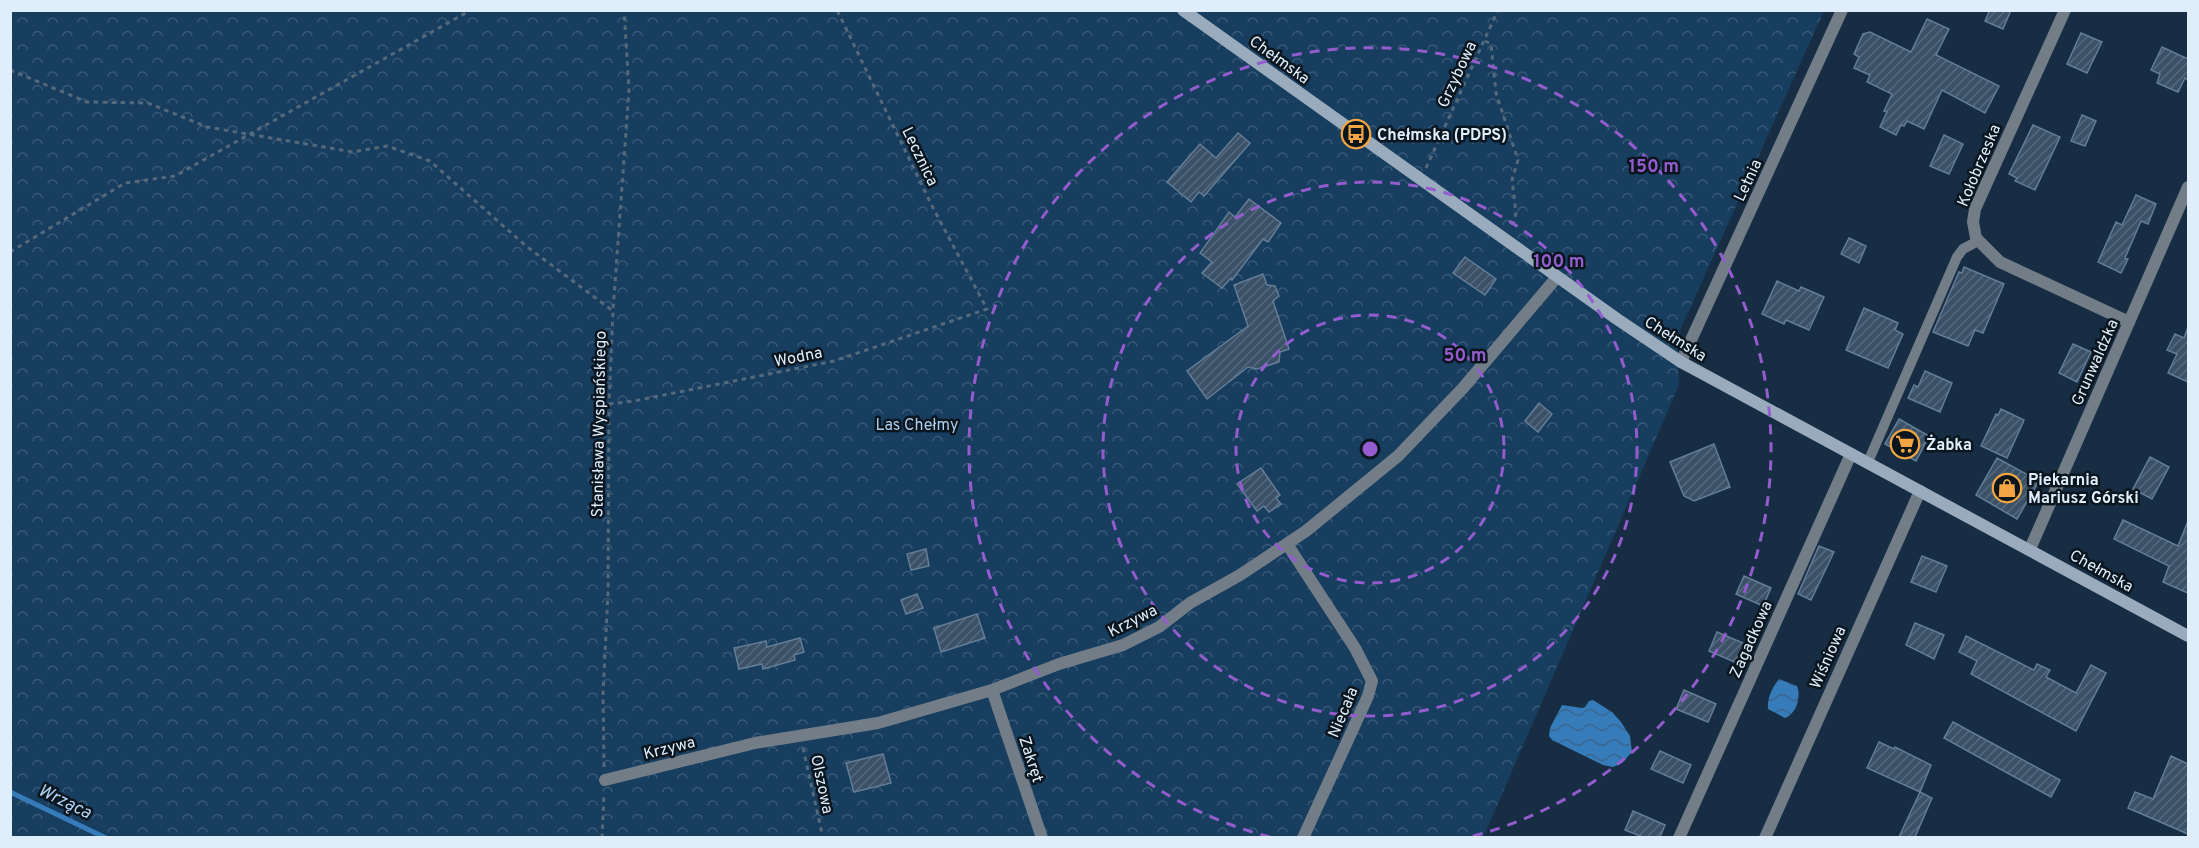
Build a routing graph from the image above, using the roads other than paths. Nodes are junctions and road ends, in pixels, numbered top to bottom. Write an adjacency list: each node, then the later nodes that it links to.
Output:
1 (1183, 10): 6 (street, Chełmska)
2 (1842, 10): 8 (street, Letnia)
3 (2065, 10): 5 (street, Kołobrzeska)
4 (2188, 187): 7 (street, Grunwaldzka)
5 (1978, 241): 7 (street); 10 (lane)
6 (1557, 277): 8 (street, Chełmska); 12 (street, Krzywa)
7 (2129, 322): 13 (street, Grunwaldzka)
8 (1681, 363): 9 (street, Chełmska)
9 (1851, 454): 10 (street, Chełmska); 19 (street, Zagadkowa)
10 (1868, 462): 11 (street, Chełmska)
11 (1920, 491): 13 (street, Chełmska); 20 (street, Wiśniowa)
12 (1287, 544): 15 (street, Krzywa); 18 (street, Niecała)
13 (2030, 549): 14 (street, Chełmska)
14 (2188, 636)
15 (992, 690): 16 (street, Krzywa); 17 (street, Zakręt)
16 (605, 780)
17 (1042, 837)
18 (1303, 837)
19 (1679, 837)
20 (1766, 837)

